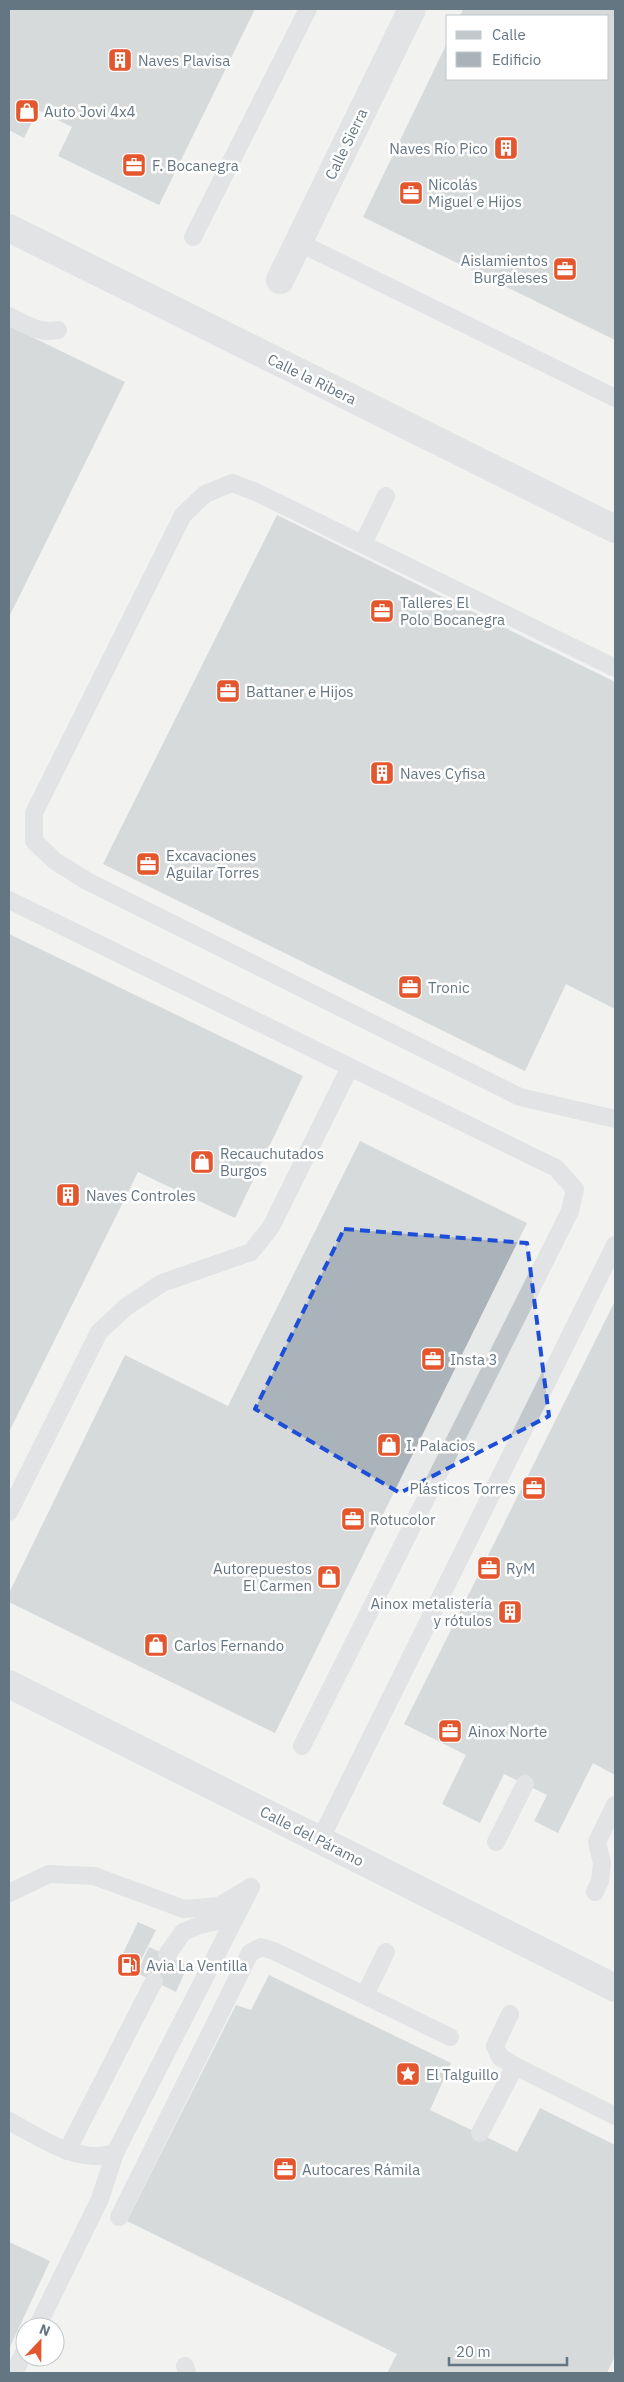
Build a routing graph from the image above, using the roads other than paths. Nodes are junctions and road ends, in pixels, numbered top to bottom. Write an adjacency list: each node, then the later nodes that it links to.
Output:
1 (308, 9): 4 (lane)
2 (412, 9): 5 (street, Calle Sierra)
3 (9, 228): 11 (street, Calle la Ribera)
4 (193, 237)
5 (298, 242): 6 (street, Calle Sierra); 9 (lane)
6 (280, 280)
7 (9, 316): 8 (lane)
8 (58, 330)
9 (615, 398)
10 (386, 496): 12 (lane)
11 (615, 529)
12 (363, 544): 13 (lane); 16 (lane)
13 (615, 668)
14 (9, 900): 15 (lane)
15 (350, 1067): 18 (lane); 20 (lane)
16 (615, 1120)
17 (615, 1245): 23 (lane)
18 (9, 1512)
19 (9, 1684): 23 (street, Calle del Páramo)
20 (302, 1746)
21 (524, 1784): 24 (lane)
22 (615, 1806): 25 (lane)
23 (320, 1840): 31 (street, Calle del Páramo)
24 (496, 1842)
25 (595, 1892)
26 (9, 1893): 27 (lane)
27 (235, 1917): 29 (lane); 40 (lane)
28 (386, 1952): 32 (lane)
29 (167, 1955)
30 (154, 1981): 39 (lane)
31 (615, 1988)
32 (365, 1995): 34 (lane); 41 (lane)
33 (510, 2014): 35 (lane)
34 (450, 2037)
35 (515, 2066): 36 (lane); 38 (lane)
36 (615, 2116)
37 (9, 2121): 39 (lane)
38 (480, 2133)
39 (67, 2151): 40 (lane)
40 (115, 2152): 42 (lane)
41 (119, 2217)
42 (42, 2317)

